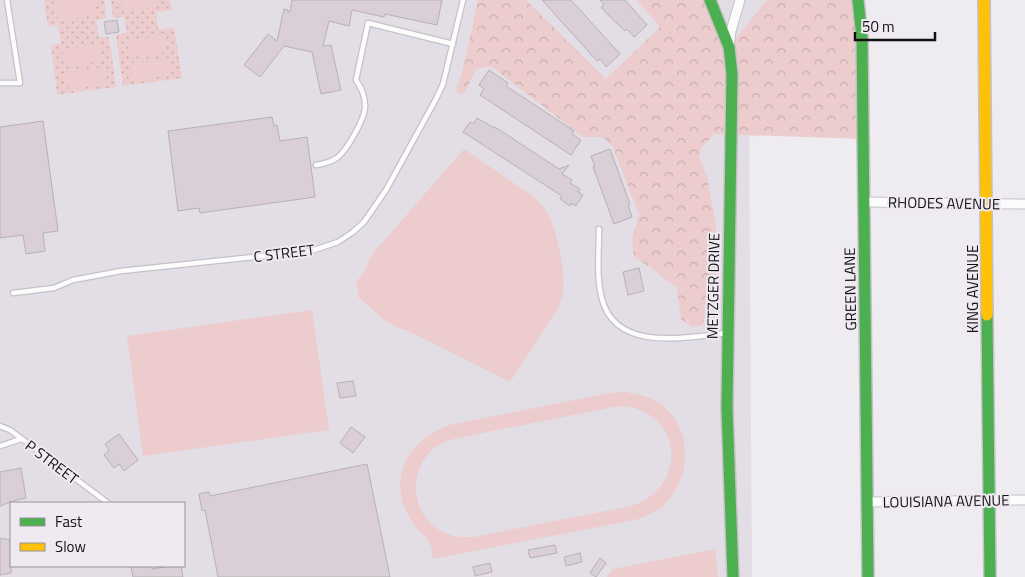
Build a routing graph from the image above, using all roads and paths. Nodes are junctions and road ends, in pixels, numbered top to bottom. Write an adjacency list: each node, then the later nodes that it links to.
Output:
1 (8, 0): 9 (lane)
2 (463, 0): 7 (lane, C STREET)
3 (710, 0): 8 (street, METZGER DRIVE)
4 (740, 0): 8 (street)
5 (858, 0): 11 (street, GREEN LANE)
6 (984, 0): 12 (street, KING AVENUE)
7 (453, 44): 10 (lane); 15 (lane, C STREET)
8 (729, 48): 16 (street, METZGER DRIVE)
9 (0, 83)
10 (316, 165)
11 (864, 202): 12 (street, RHODES AVENUE); 23 (street, GREEN LANE)
12 (987, 203): 13 (street, RHODES AVENUE); 20 (street, KING AVENUE)
13 (1025, 204)
14 (599, 229): 16 (lane)
15 (14, 293)
16 (727, 333): 24 (street, METZGER DRIVE)
17 (0, 426): 18 (lane, P STREET)
18 (21, 439): 19 (lane, P STREET); 22 (lane, P STREET)
19 (0, 446)
20 (989, 500): 21 (street, LOUISIANA AVENUE); 23 (street, LOUISIANA AVENUE); 26 (street, KING AVENUE)
21 (1025, 500)
22 (107, 502)
23 (867, 502): 25 (street, GREEN LANE)
24 (733, 577)
25 (868, 577)
26 (990, 577)

